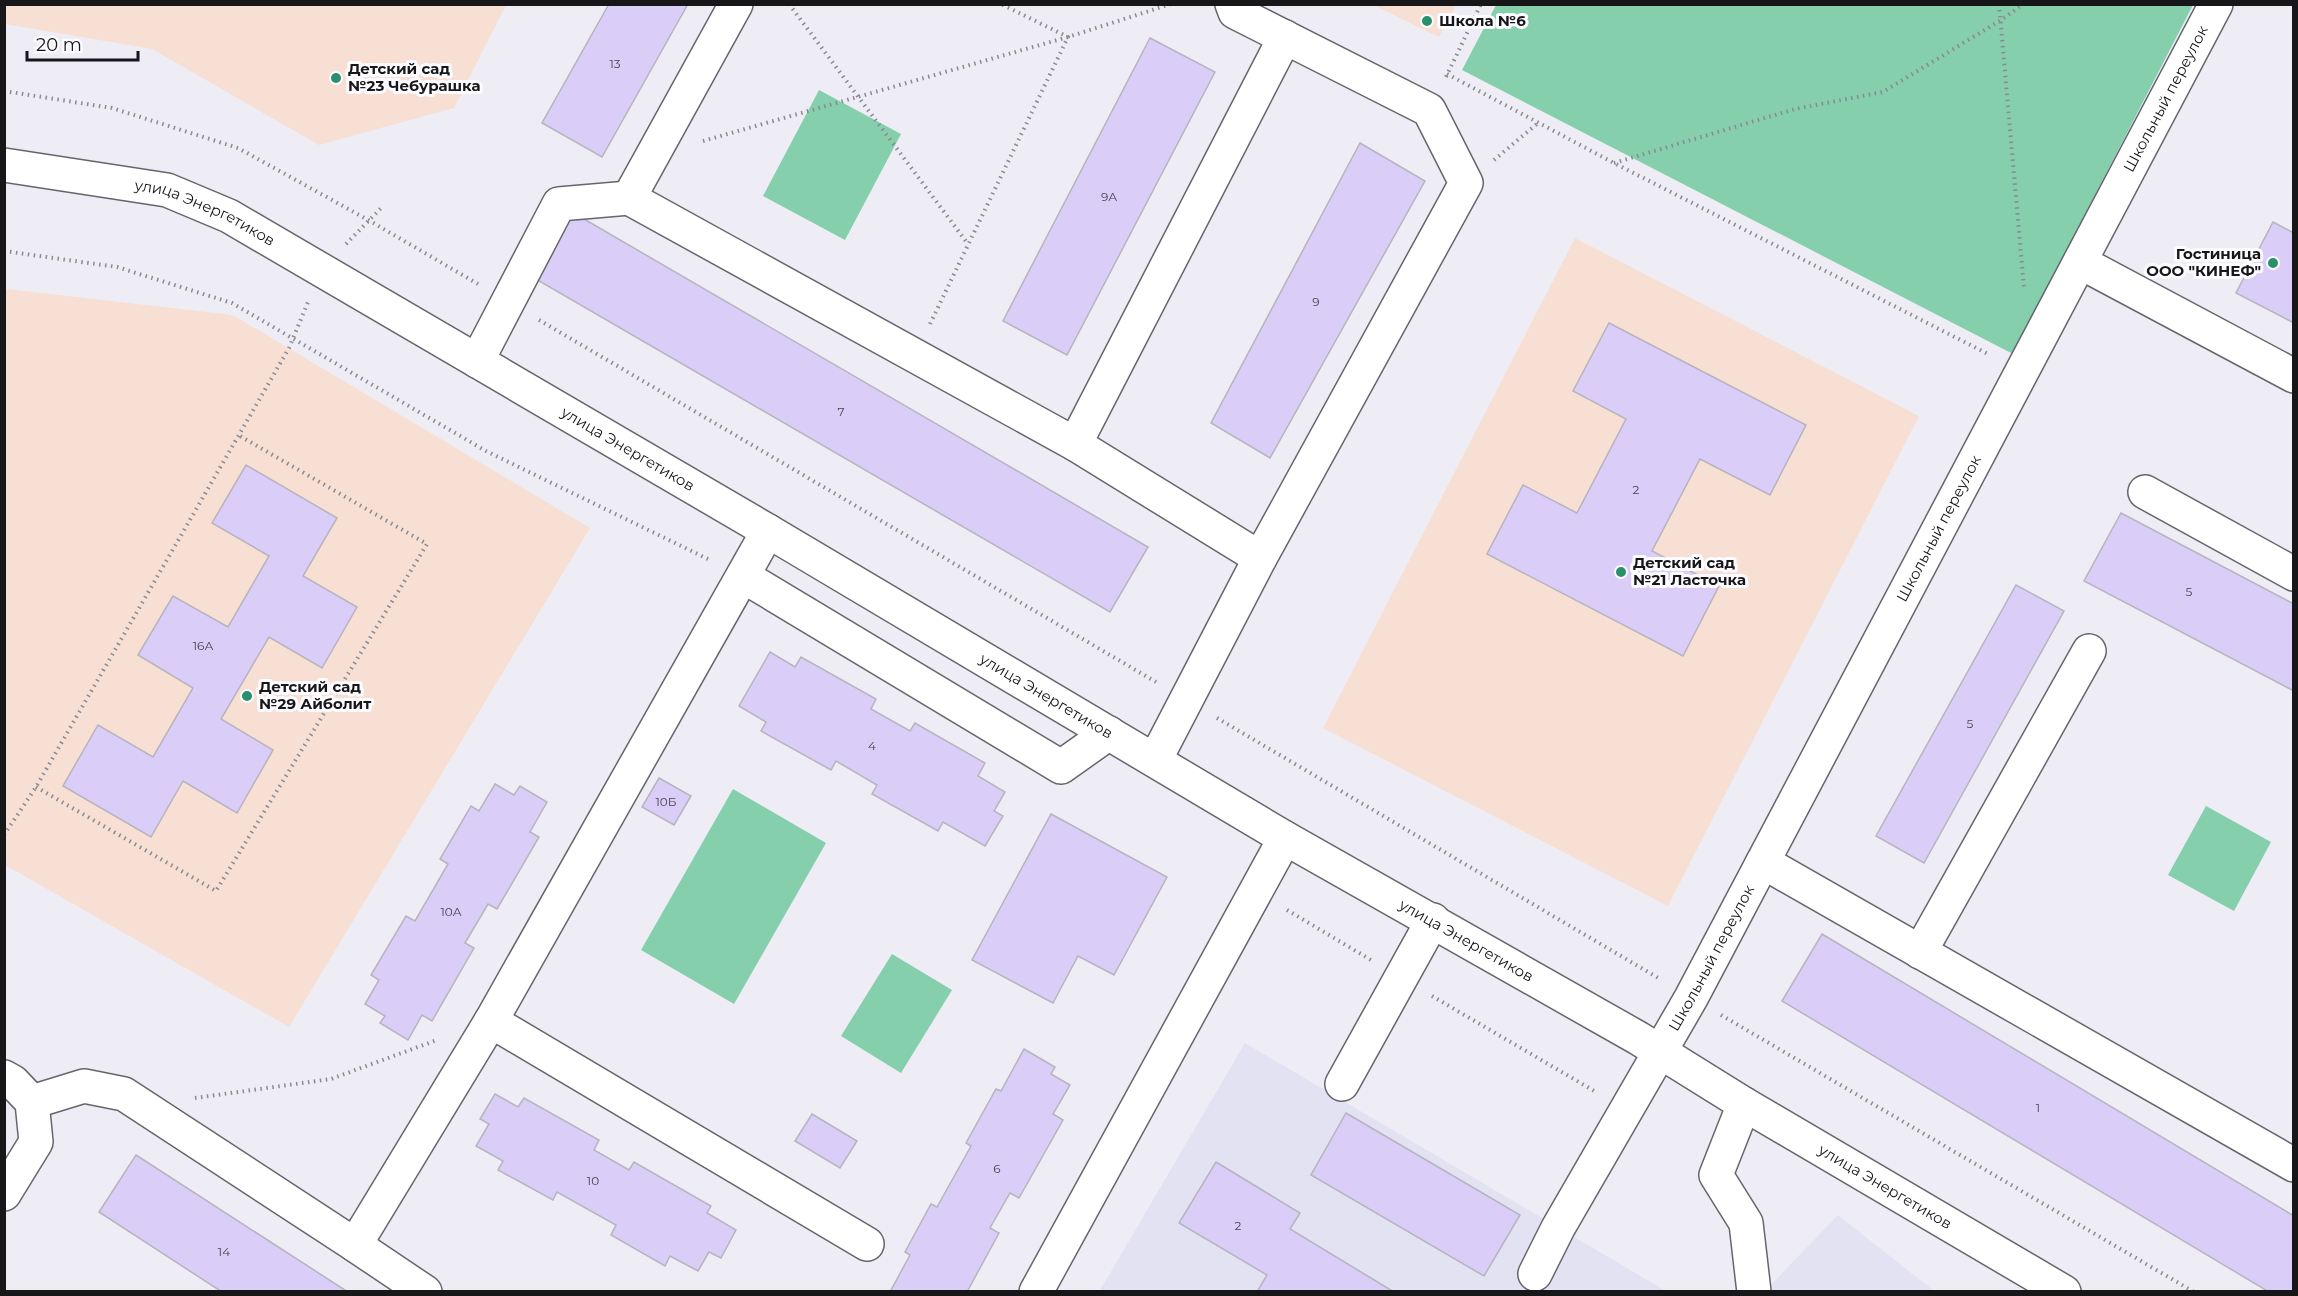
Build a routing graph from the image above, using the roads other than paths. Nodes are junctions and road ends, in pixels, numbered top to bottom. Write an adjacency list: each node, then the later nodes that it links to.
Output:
1 (736, 4): 6 (street)
2 (1232, 4): 4 (street)
3 (2216, 4): 7 (street, Школьный переулок)
4 (1285, 37): 10 (street); 13 (street)
5 (4, 165): 8 (street, улица Энергетиков)
6 (628, 198): 8 (street); 10 (street)
7 (2080, 262): 9 (street); 20 (street, Школьный переулок)
8 (477, 361): 12 (street, улица Энергетиков)
9 (2294, 376)
10 (1075, 444): 13 (street)
11 (2145, 492): 14 (street)
12 (768, 531): 15 (street); 17 (street, улица Энергетиков)
13 (1260, 558): 18 (street)
14 (2294, 574)
15 (743, 576): 17 (street); 23 (street)
16 (2089, 651): 22 (street)
17 (1109, 733): 18 (street, улица Энергетиков)
18 (1155, 760): 19 (street, улица Энергетиков)
19 (1285, 838): 21 (street, улица Энергетиков); 36 (street)
20 (1763, 862): 22 (street); 24 (street, Школьный переулок)
21 (1433, 920): 24 (street, улица Энергетиков); 26 (street)
22 (1920, 952): 29 (street)
23 (490, 1021): 31 (street); 32 (street)
24 (1661, 1053): 28 (street, улица Энергетиков); 33 (street, Школьный переулок)
25 (4, 1077): 27 (street)
26 (1342, 1084)
27 (32, 1102): 30 (street); 32 (street)
28 (1744, 1104): 34 (street, улица Энергетиков); 37 (street)
29 (2294, 1166)
30 (4, 1194)
31 (867, 1244)
32 (355, 1245): 35 (street)
33 (1535, 1274)
34 (2057, 1290)
35 (425, 1292)
36 (1036, 1292)
37 (1754, 1292)

